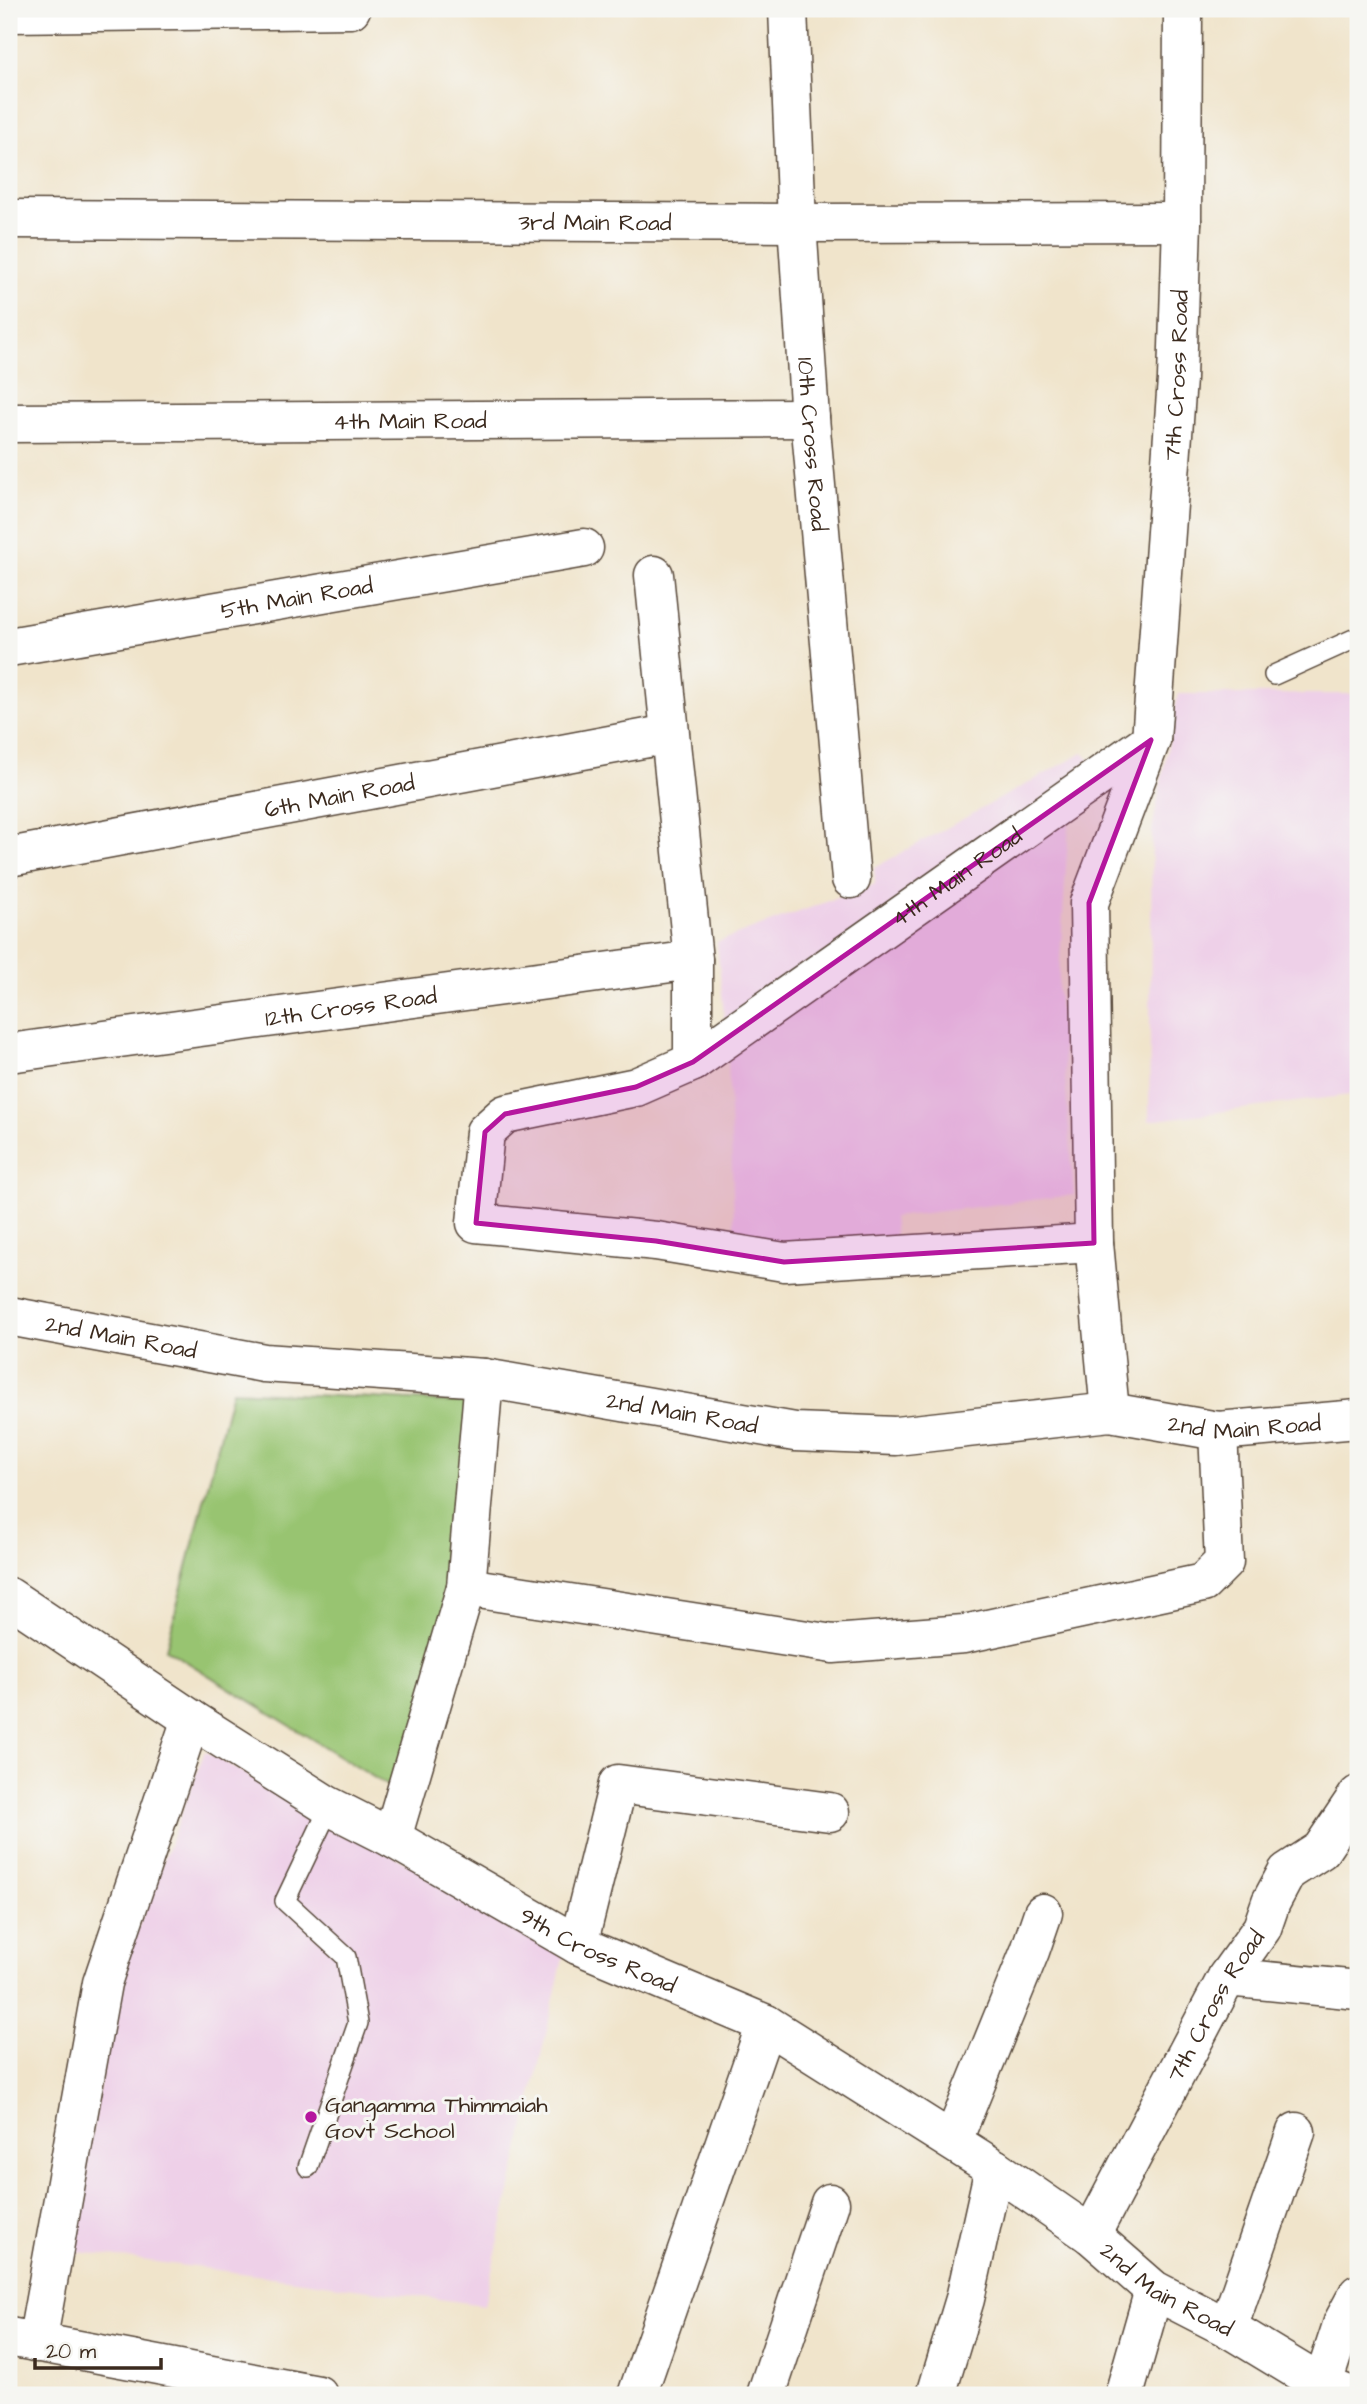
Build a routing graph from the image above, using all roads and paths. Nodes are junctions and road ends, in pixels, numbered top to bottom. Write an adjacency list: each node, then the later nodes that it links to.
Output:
1 (351, 9): 4 (street)
2 (788, 9): 7 (street, 10th Cross Road)
3 (1183, 9): 6 (street, 7th Cross Road)
4 (9, 13)
5 (9, 219): 7 (street, 3rd Main Road)
6 (1182, 222): 7 (street, 3rd Main Road); 16 (street, 7th Cross Road)
7 (797, 223): 8 (street, 10th Cross Road)
8 (810, 418): 9 (street, 4th Main Road); 18 (street, 10th Cross Road)
9 (9, 424)
10 (584, 548): 13 (street, 5th Main Road)
11 (654, 575): 15 (street)
12 (1358, 637): 14 (lane)
13 (9, 647)
14 (1274, 675)
15 (669, 734): 17 (street, 6th Main Road); 19 (street)
16 (1151, 740): 21 (street, 4th Main Road); 22 (street, 7th Cross Road)
17 (9, 857)
18 (851, 879)
19 (693, 960): 20 (street, 12th Cross Road); 21 (street)
20 (9, 1053)
21 (693, 1062): 22 (street)
22 (1094, 1243): 25 (street, 7th Cross Road)
23 (9, 1316): 24 (street, 2nd Main Road)
24 (484, 1378): 25 (street, 2nd Main Road); 28 (street)
25 (1110, 1412): 27 (street, 2nd Main Road)
26 (1358, 1419): 27 (street, 2nd Main Road)
27 (1218, 1431): 28 (street)
28 (466, 1587): 34 (street)
29 (9, 1597): 30 (street, 9th Cross Road)
30 (191, 1718): 32 (street, 9th Cross Road); 49 (street)
31 (1358, 1795): 37 (street, 7th Cross Road)
32 (327, 1805): 34 (street, 9th Cross Road); 42 (lane)
33 (830, 1812): 36 (street)
34 (391, 1838): 36 (street, 9th Cross Road)
35 (1043, 1913): 41 (street)
36 (578, 1945): 39 (street, 9th Cross Road)
37 (1227, 1977): 38 (street); 45 (street, 7th Cross Road)
38 (1358, 1990)
39 (766, 2024): 41 (street, 9th Cross Road); 52 (street)
40 (1296, 2132): 48 (street)
41 (953, 2140): 43 (street, 9th Cross Road)
42 (308, 2167)
43 (994, 2168): 45 (street, 2nd Main Road); 54 (street)
44 (830, 2203): 53 (street)
45 (1091, 2235): 46 (street, 2nd Main Road)
46 (1154, 2290): 48 (street, 2nd Main Road); 55 (street)
47 (1358, 2294): 50 (street)
48 (1228, 2328): 50 (street, 2nd Main Road)
49 (23, 2340): 51 (street)
50 (1330, 2392)
51 (318, 2395)
52 (637, 2395)
53 (766, 2395)
54 (936, 2395)
55 (1124, 2395)

